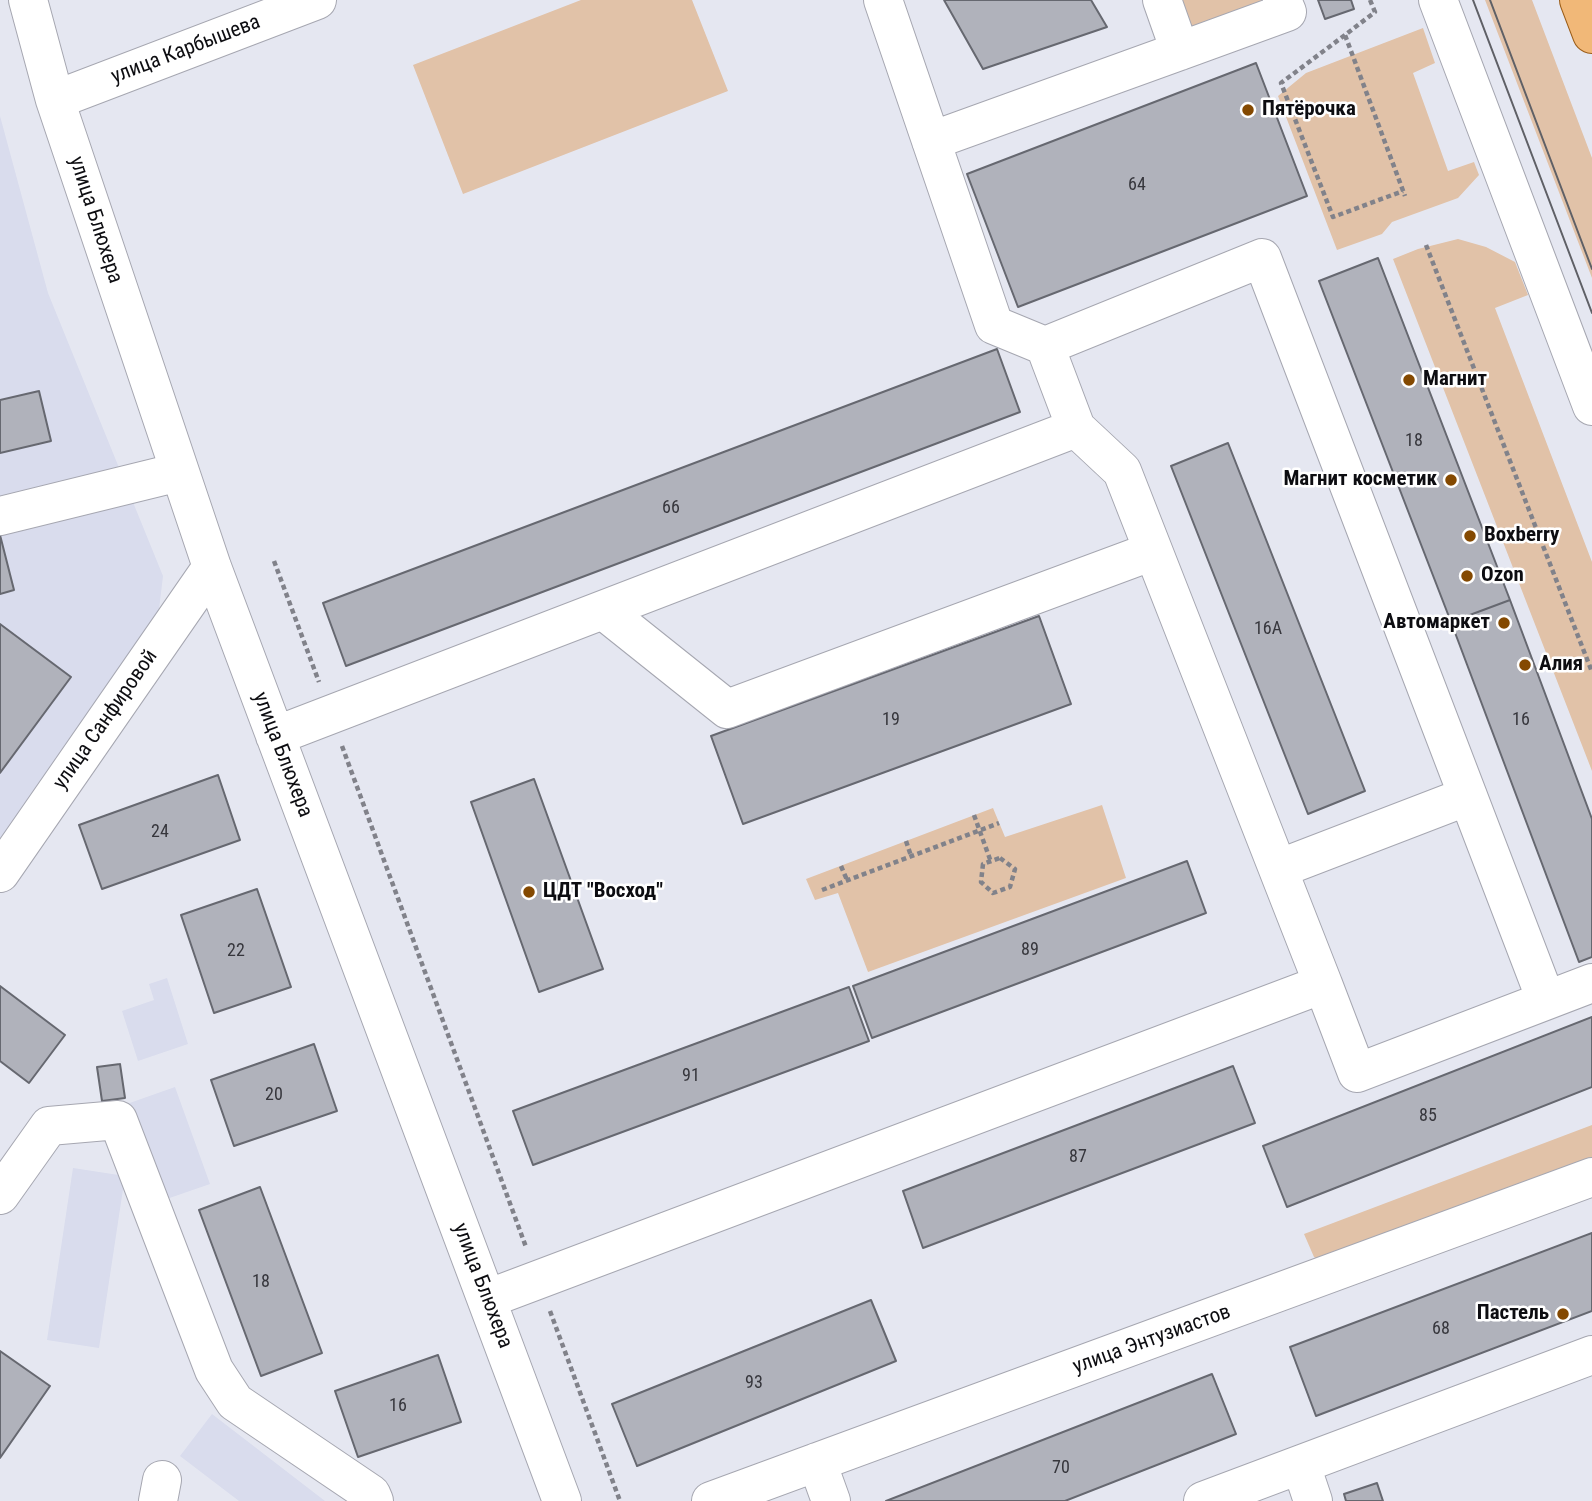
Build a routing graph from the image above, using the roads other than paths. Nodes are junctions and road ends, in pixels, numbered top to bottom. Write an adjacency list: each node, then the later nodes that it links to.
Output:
1 (28, 0): 10 (street, улица Блюхера)
2 (317, 0): 10 (street, улица Карбышева)
3 (883, 0): 11 (street)
4 (1162, 0): 9 (street)
5 (1282, 0): 9 (street)
6 (1438, 0): 13 (street)
7 (1579, 0): 8 (main road)
8 (1592, 34)
9 (1180, 51): 11 (street)
10 (55, 100): 15 (street, улица Блюхера)
11 (931, 141): 12 (street)
12 (1045, 346): 14 (street); 21 (street)
13 (1592, 406)
14 (1076, 428): 17 (street); 19 (street)
15 (179, 472): 16 (street); 18 (street, улица Блюхера)
16 (0, 516)
17 (1153, 551): 19 (street); 22 (street)
18 (212, 567): 20 (street, улица Блюхера); 23 (street, улица Санфировой)
19 (603, 610): 20 (street)
20 (275, 736): 29 (street, улица Блюхера)
21 (1468, 796): 22 (street); 26 (street)
22 (1278, 869): 25 (street)
23 (0, 873)
24 (1592, 983): 26 (street)
25 (1323, 984): 26 (street); 29 (street)
26 (1546, 1000)
27 (1592, 1178): 31 (street, улица Энтузиастов)
28 (0, 1195): 33 (street)
29 (486, 1299): 34 (street, улица Блюхера)
30 (1592, 1355): 32 (street)
31 (817, 1462): 35 (street, улица Энтузиастов); 36 (street)
32 (1301, 1465): 37 (street); 38 (street)
33 (374, 1501)
34 (562, 1501)
35 (711, 1501)
36 (831, 1501)
37 (1203, 1501)
38 (1313, 1501)

